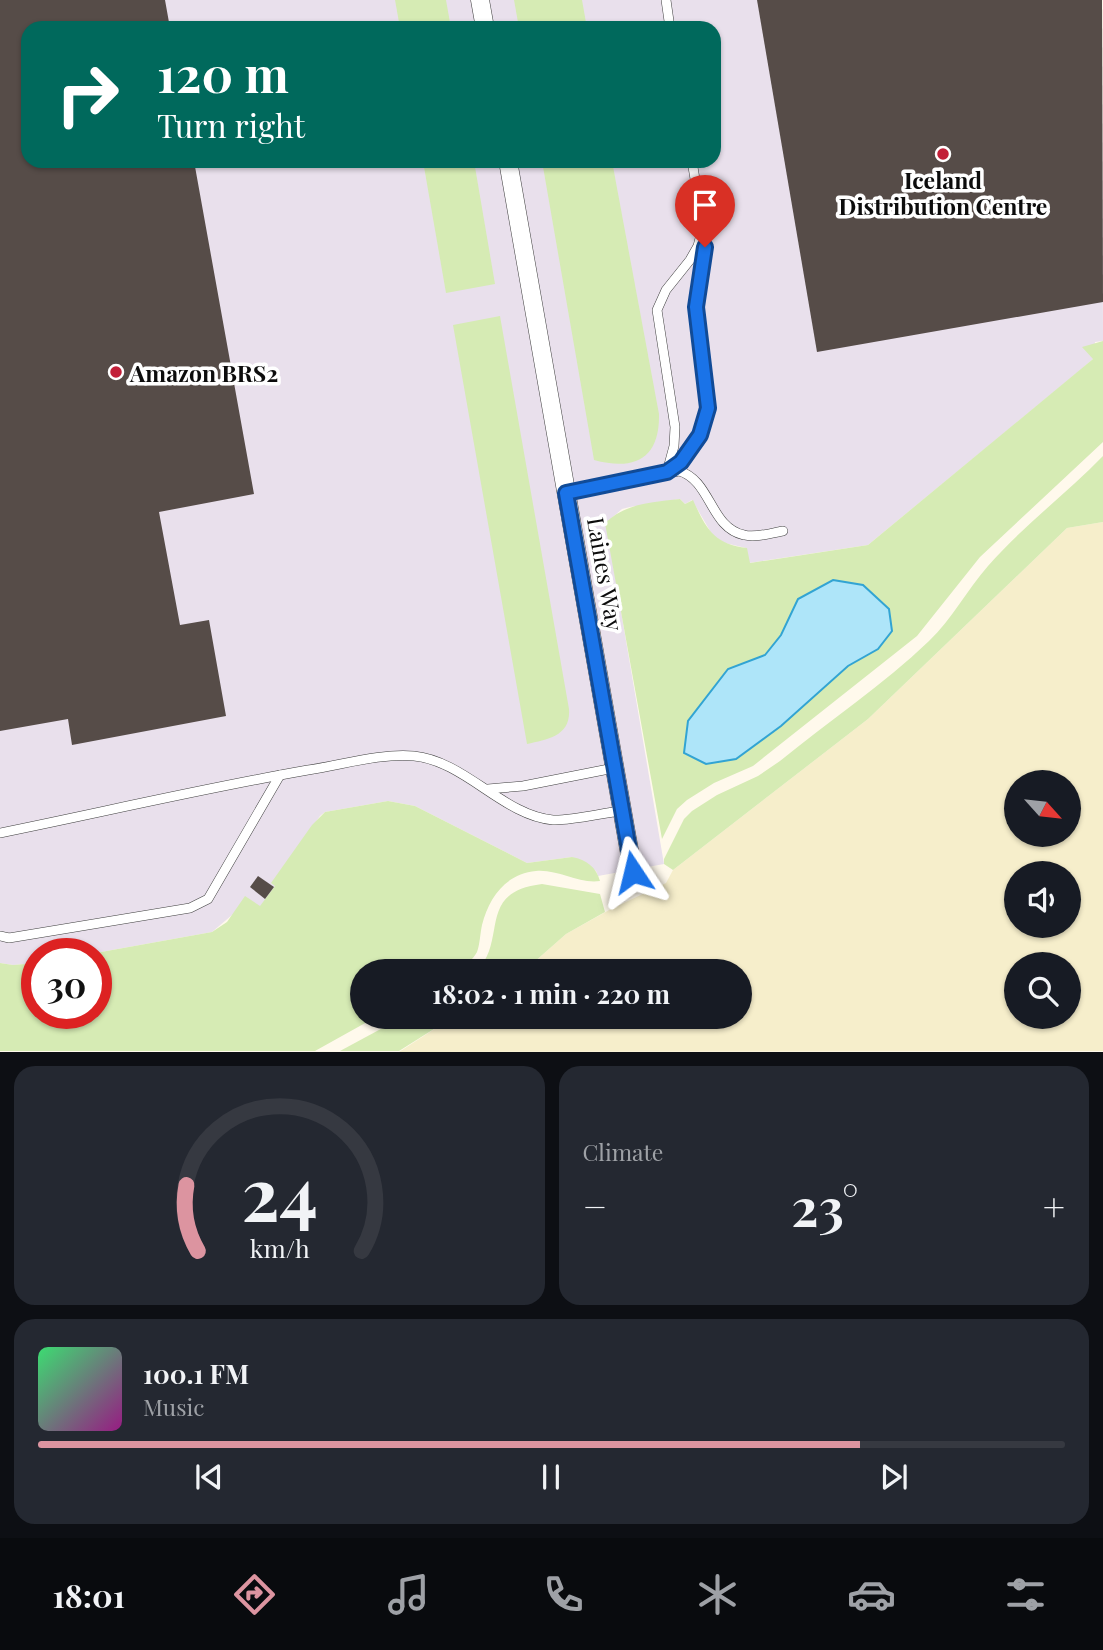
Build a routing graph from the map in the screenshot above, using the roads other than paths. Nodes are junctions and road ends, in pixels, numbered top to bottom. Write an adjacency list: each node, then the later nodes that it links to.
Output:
1 (480, 0): 3 (street)
2 (666, 0): 4 (lane)
3 (484, 21)
4 (669, 21)
5 (509, 168): 9 (street, Laines Way)
6 (693, 168): 7 (lane)
7 (703, 227): 8 (lane); 8 (lane)
8 (667, 472): 9 (lane); 10 (lane)
9 (566, 493): 11 (street, Laines Way)
10 (783, 531)
11 (614, 768): 13 (lane); 14 (street, Laines Way)
12 (280, 775): 13 (lane); 15 (lane); 17 (lane)
13 (488, 789): 14 (lane)
14 (621, 811): 16 (street, Laines Way)
15 (0, 833)
16 (633, 872)
17 (0, 936)

